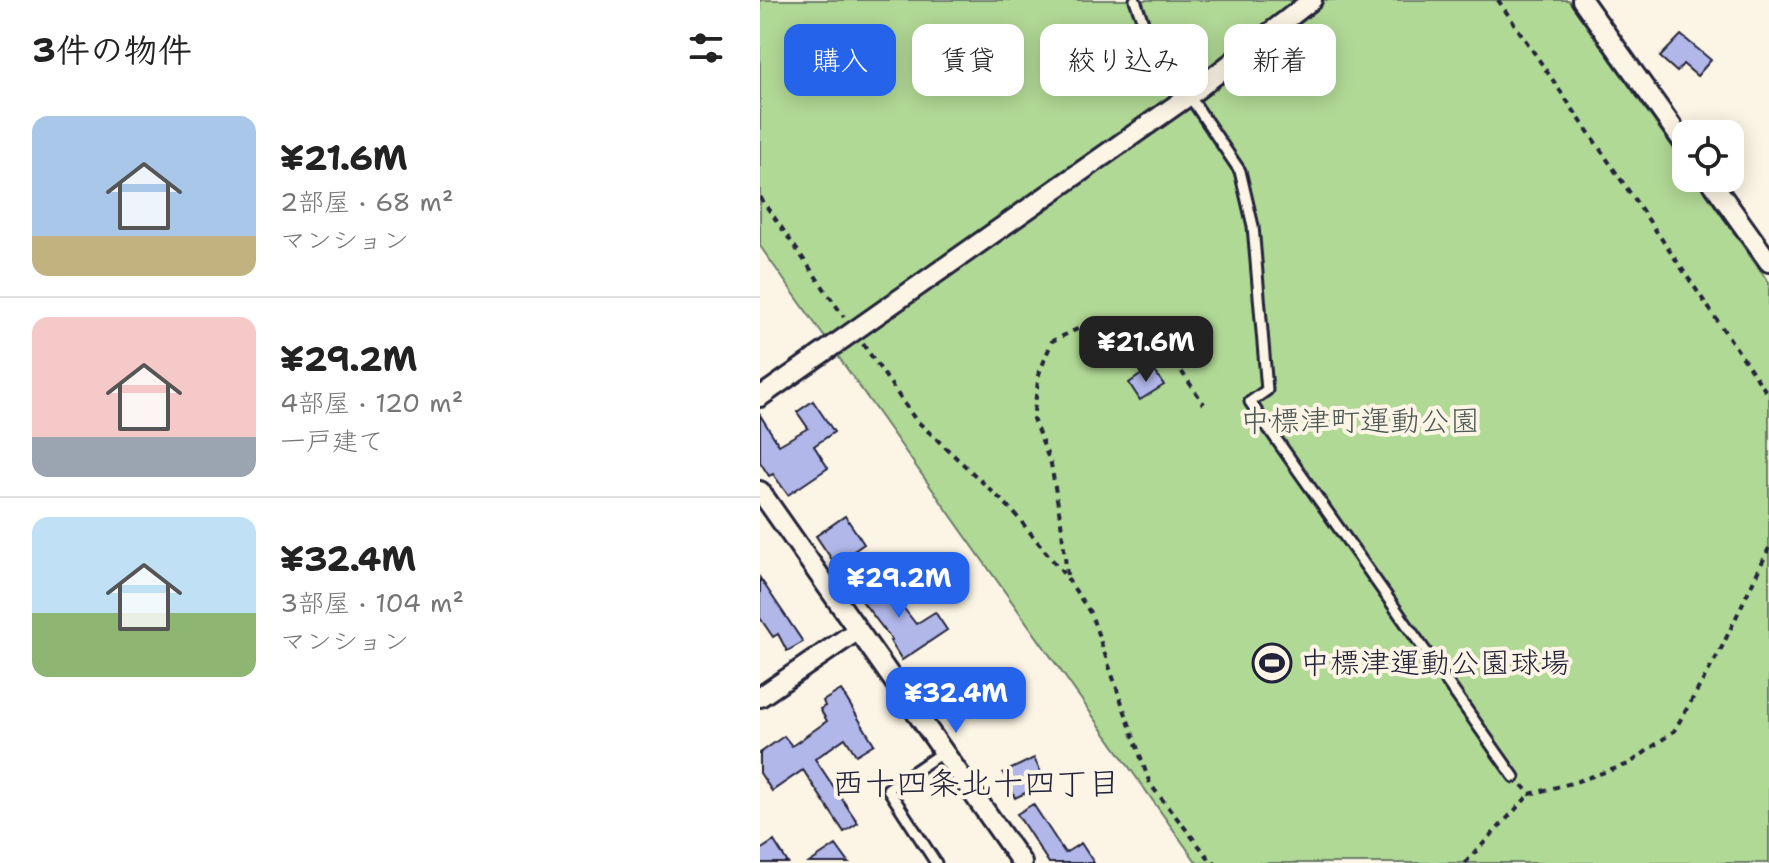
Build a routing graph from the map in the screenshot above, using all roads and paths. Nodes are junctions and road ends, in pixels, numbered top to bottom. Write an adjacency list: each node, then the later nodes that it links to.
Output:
1 (1135, 0): 5 (lane)
2 (1312, 0): 6 (street)
3 (1498, 0): 14 (path)
4 (1582, 0): 9 (street)
5 (1144, 24)
6 (1208, 81)
7 (1189, 96): 13 (street)
8 (1191, 96): 23 (lane)
9 (1672, 126)
10 (1719, 192): 12 (street)
11 (760, 197): 13 (path)
12 (1769, 262)
13 (854, 331): 15 (street); 19 (path)
14 (1769, 396)
15 (760, 397)
16 (1204, 404): 19 (path)
17 (760, 491): 20 (street)
18 (1769, 548): 24 (path)
19 (1067, 578): 27 (path)
20 (858, 630): 21 (street); 22 (street)
21 (760, 697)
22 (943, 752): 25 (lane); 26 (street)
23 (1514, 777): 24 (path)
24 (1530, 794): 28 (path)
25 (936, 863)
26 (1022, 863)
27 (1215, 863)
28 (1465, 863)

